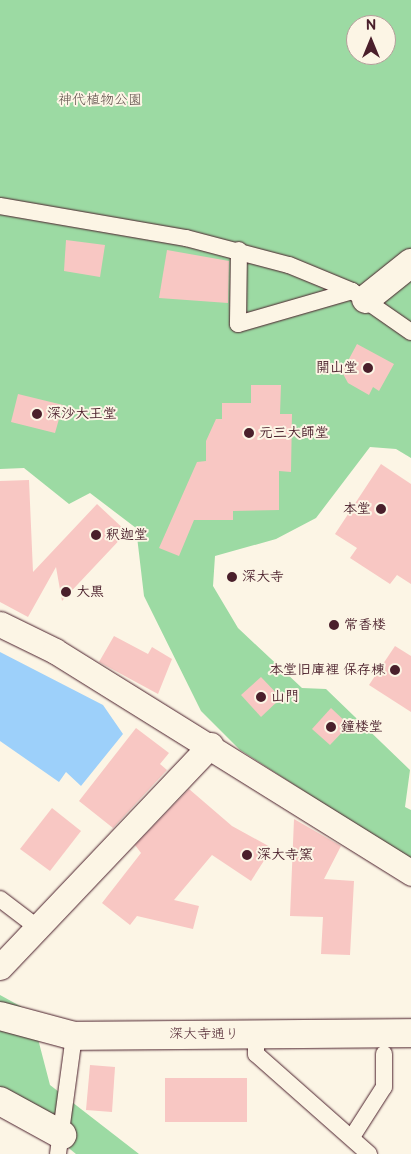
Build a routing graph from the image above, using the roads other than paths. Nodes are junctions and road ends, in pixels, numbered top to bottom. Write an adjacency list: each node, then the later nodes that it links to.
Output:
1 (0, 206): 2 (lane)
2 (239, 250): 4 (lane); 4 (lane)
3 (411, 263): 4 (street)
4 (359, 295): 5 (lane)
5 (411, 332)
6 (0, 624): 7 (street)
7 (211, 745): 8 (street); 10 (street)
8 (411, 872)
9 (0, 898): 10 (lane)
10 (38, 928): 11 (street)
11 (0, 967)
12 (0, 1016): 15 (street, 深大寺通り)
13 (411, 1033): 14 (street, 深大寺通り)
14 (256, 1034): 15 (street, 深大寺通り); 18 (lane)
15 (74, 1036): 19 (lane)
16 (384, 1054): 18 (lane)
17 (0, 1101): 19 (street)
18 (352, 1137): 20 (lane)
19 (60, 1145)
20 (369, 1154)

